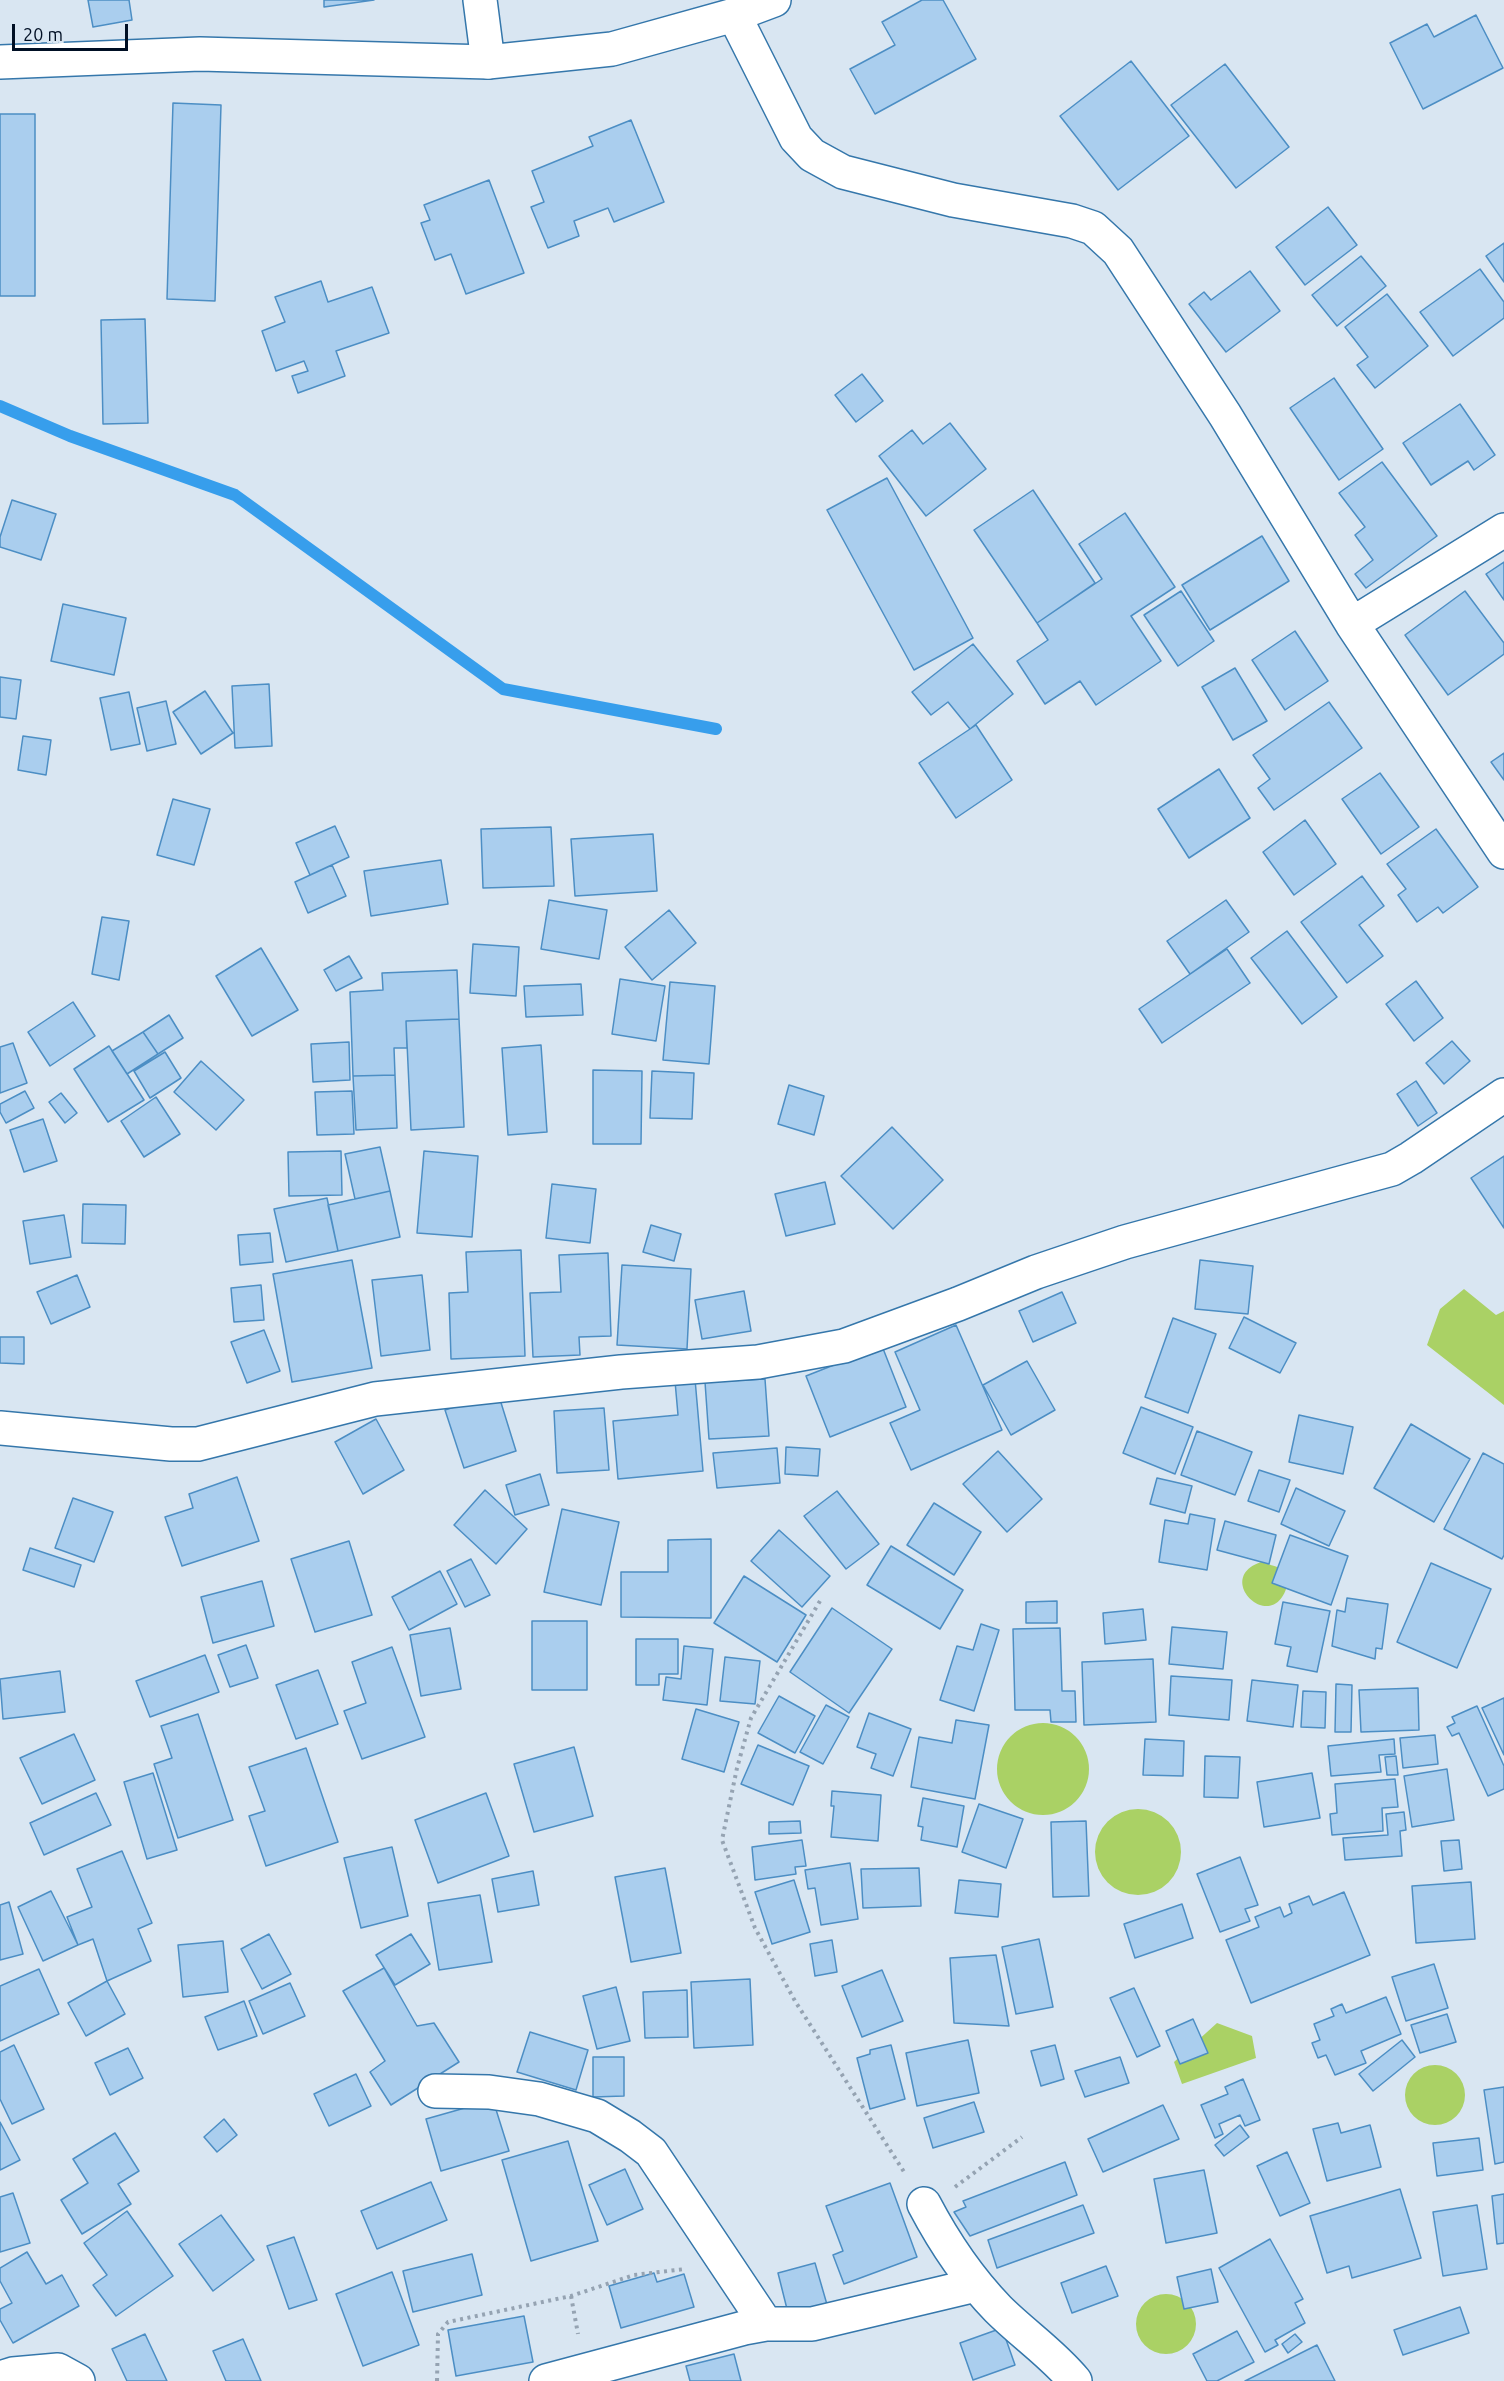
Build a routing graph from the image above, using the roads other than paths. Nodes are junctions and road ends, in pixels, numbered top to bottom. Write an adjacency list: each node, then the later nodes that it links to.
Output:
1 (480, 0): 5 (street)
2 (774, 0): 3 (street)
3 (734, 15): 5 (street); 7 (street)
4 (0, 62): 5 (street)
5 (488, 62)
6 (1504, 530): 7 (street)
7 (1352, 624): 8 (street)
8 (1504, 852)
9 (1504, 1095): 10 (street)
10 (0, 1428)
11 (435, 2091): 14 (street)
12 (924, 2204): 13 (street)
13 (976, 2285): 14 (street); 18 (street)
14 (766, 2324): 17 (street)
15 (0, 2378): 16 (street)
16 (78, 2381)
17 (546, 2381)
18 (1075, 2381)

